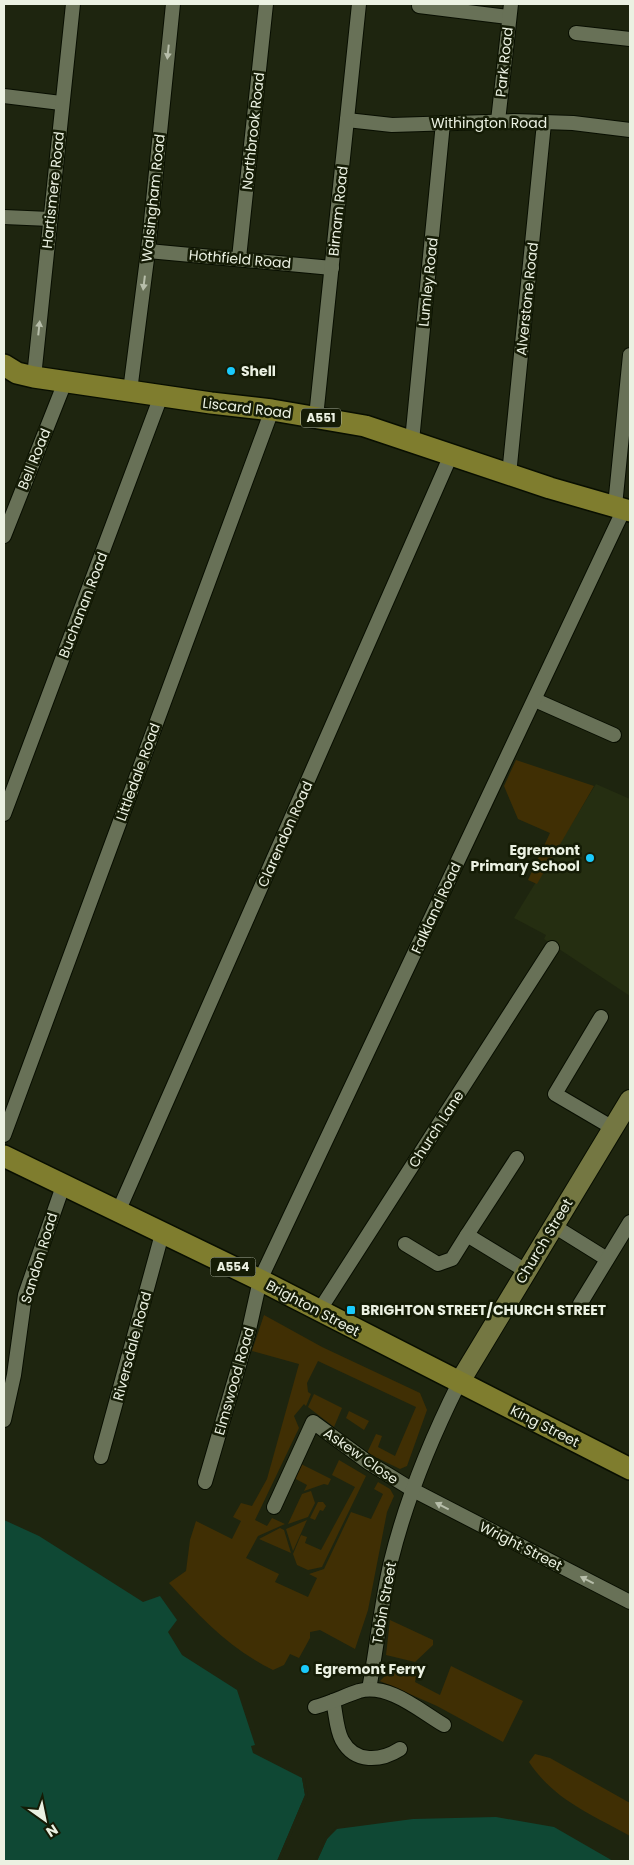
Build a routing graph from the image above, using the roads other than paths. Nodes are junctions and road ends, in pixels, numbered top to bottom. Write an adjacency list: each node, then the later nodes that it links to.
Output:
1 (73, 4): 10 (street, Hartismere Road)
2 (173, 4): 18 (street, Walsingham Road, one-way to 18)
3 (266, 4): 19 (street, Northbrook Road)
4 (359, 4): 11 (street, Birnam Road)
5 (419, 6): 6 (street)
6 (510, 10): 12 (street, Park Road)
7 (576, 33): 8 (street)
8 (630, 39)
9 (4, 96): 10 (street)
10 (61, 103): 17 (street, Hartismere Road)
11 (347, 120): 13 (street, Withington Road); 20 (street, Birnam Road)
12 (498, 121): 13 (street, Withington Road); 14 (street, Withington Road)
13 (444, 123): 29 (street, Lumley Road)
14 (544, 123): 15 (street, Withington Road); 31 (street, Alverstone Road)
15 (630, 130)
16 (4, 217): 17 (street)
17 (50, 218): 23 (street, Hartismere Road, one-way to 17)
18 (148, 251): 19 (street, Hothfield Road); 25 (street, Walsingham Road, one-way to 25)
19 (240, 258): 20 (street, Hothfield Road)
20 (332, 268): 28 (street, Birnam Road)
21 (630, 355): 32 (street, Falkland Road)
22 (4, 365): 23 (main road, Liscard Road / A551)
23 (34, 377): 24 (main road, Liscard Road / A551)
24 (65, 382): 25 (main road, Liscard Road / A551); 33 (street, Bell Road)
25 (130, 391): 26 (main road, Liscard Road / A551)
26 (161, 396): 27 (main road, Liscard Road / A551); 36 (street, Buchanan Road)
27 (272, 410): 28 (main road, Liscard Road / A551); 41 (street, Littledale Road)
28 (316, 417): 29 (main road, Liscard Road / A551)
29 (412, 441): 30 (main road, Liscard Road / A551)
30 (451, 455): 31 (main road, Liscard Road / A551); 45 (street, Clarendon Road)
31 (509, 475): 32 (main road, Liscard Road / A551)
32 (623, 509): 34 (street, Falkland Road)
33 (4, 536)
34 (535, 700): 35 (street); 53 (street, Falkland Road)
35 (614, 735)
36 (4, 814)
37 (552, 948): 55 (street, Church Lane)
38 (601, 1017): 40 (street)
39 (630, 1100): 40 (street, Church Street)
40 (613, 1128): 47 (street, Church Street)
41 (4, 1134)
42 (4, 1156): 44 (main road, Brighton Street / A554)
43 (517, 1158): 49 (street)
44 (63, 1186): 45 (main road, Brighton Street / A554); 57 (street, Sandon Road)
45 (118, 1212): 48 (main road, Brighton Street / A554)
46 (630, 1222): 51 (street)
47 (554, 1226): 51 (street); 52 (street, Church Street)
48 (162, 1234): 53 (main road, Brighton Street / A554); 58 (street, Riversdale Road)
49 (467, 1235): 50 (street); 52 (street)
50 (405, 1244)
51 (608, 1259): 54 (street)
52 (526, 1271): 56 (street, Church Street)
53 (260, 1280): 55 (main road, Brighton Street / A554); 60 (street, Elmswood Road)
54 (580, 1304)
55 (319, 1311): 56 (main road, Brighton Street / A554)
56 (459, 1383): 59 (main road, King Street / A554); 61 (street, Tobin Street)
57 (4, 1420)
58 (101, 1458)
59 (630, 1469)
60 (205, 1482)
61 (413, 1490): 62 (street, Askew Close); 63 (street, Wright Street, one-way to 61); 64 (street, Tobin Street)
62 (274, 1506)
63 (630, 1602)
64 (370, 1690): 65 (street); 67 (street)
65 (333, 1701): 66 (street); 68 (street)
66 (314, 1707)
67 (444, 1725)
68 (400, 1749)

